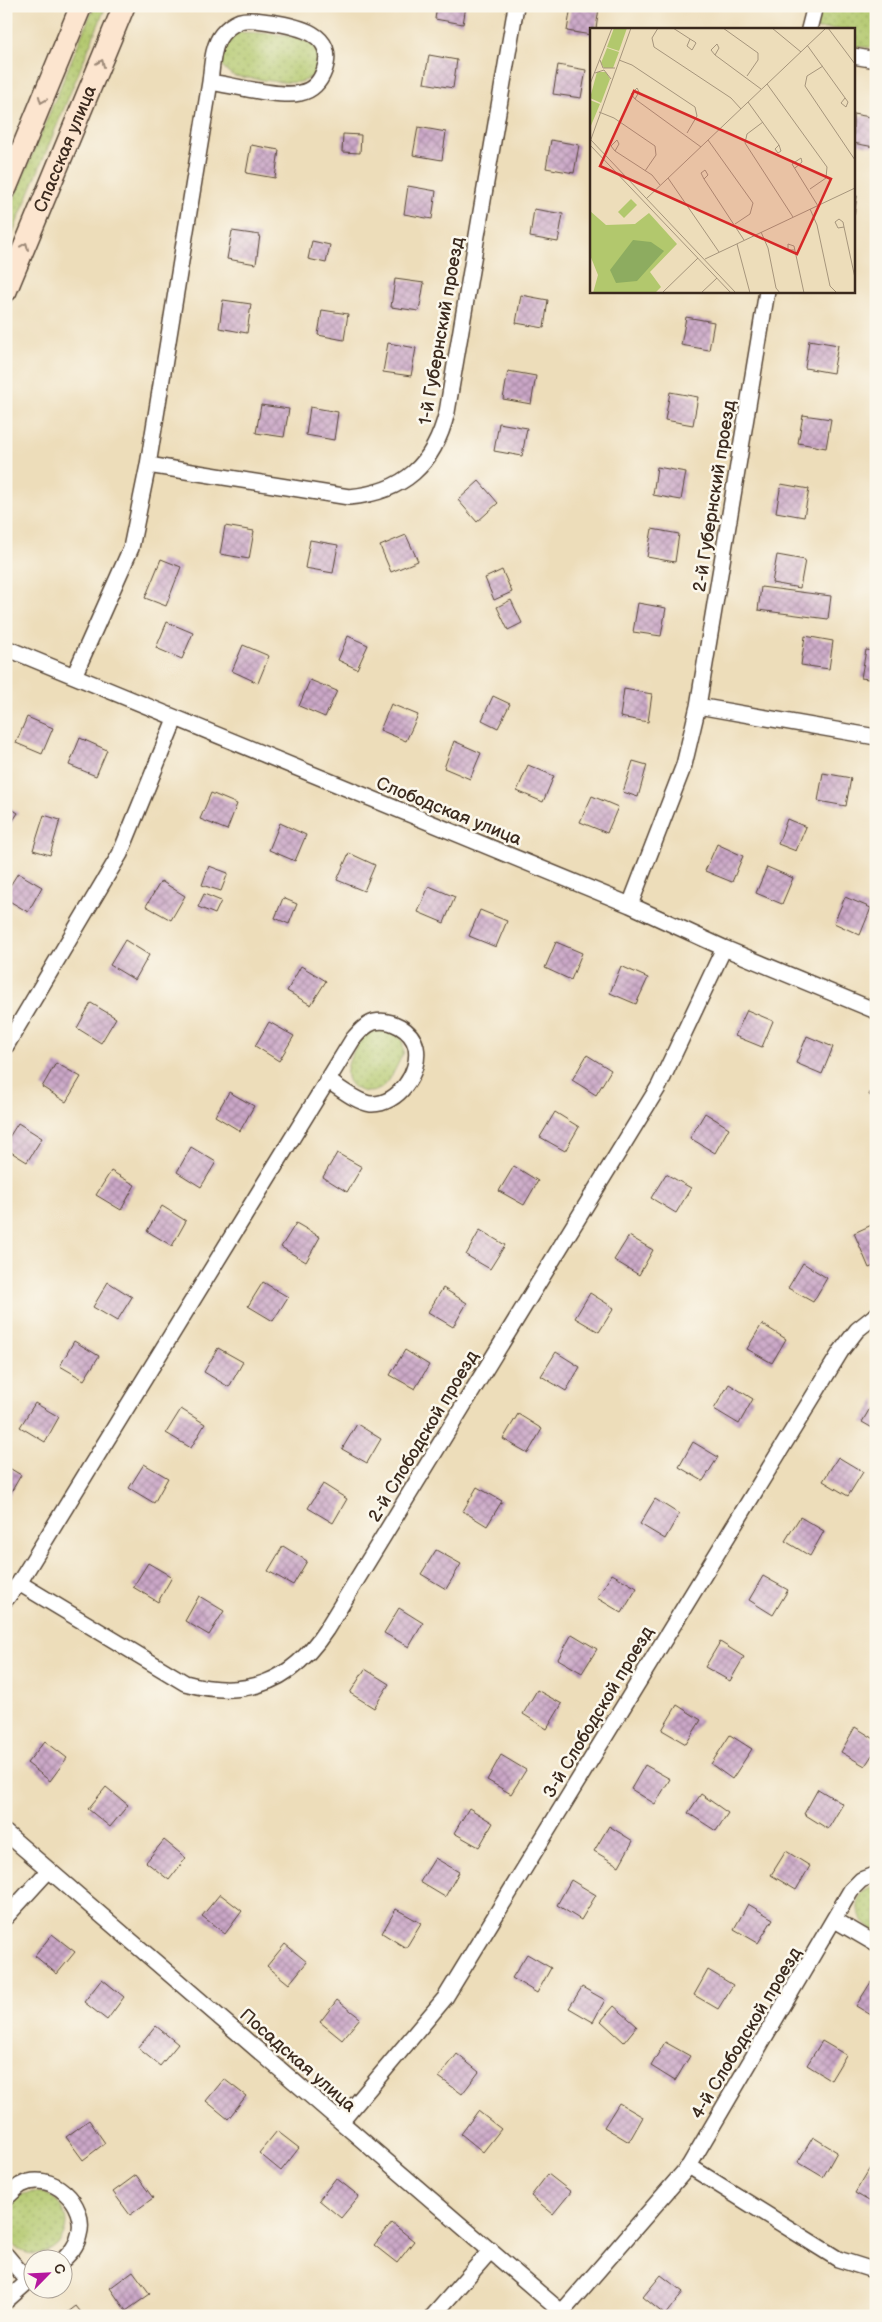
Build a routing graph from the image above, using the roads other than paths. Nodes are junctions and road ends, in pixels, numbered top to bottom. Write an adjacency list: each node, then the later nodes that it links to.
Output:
1 (81, 6): 9 (street, one-way to 9)
2 (124, 6): 10 (street, Спасская улица, one-way to 2)
3 (516, 6): 12 (street, 1-й Губернский проезд)
4 (814, 6): 5 (street)
5 (809, 28)
6 (854, 56): 7 (street)
7 (876, 60)
8 (210, 82): 8 (street); 12 (street)
9 (6, 188)
10 (6, 291)
11 (767, 292): 15 (street, 2-й Губернский проезд)
12 (148, 465): 14 (street)
13 (6, 648): 14 (street, Слободская улица)
14 (74, 676): 16 (street, Слободская улица)
15 (698, 706): 17 (street); 18 (street, 2-й Губернский проезд)
16 (175, 719): 18 (street, Слободская улица); 21 (street)
17 (876, 737)
18 (630, 905): 19 (street, Слободская улица)
19 (724, 948): 20 (street, Слободская улица); 24 (street, 2-й Слободской проезд)
20 (876, 1011)
21 (6, 1046)
22 (327, 1080): 22 (street); 24 (street)
23 (876, 1315): 32 (street, 3-й Слободской проезд)
24 (19, 1583): 25 (street)
25 (6, 1599)
26 (6, 1833): 27 (street, Посадская улица)
27 (49, 1870): 29 (street); 32 (street, Посадская улица)
28 (876, 1874): 30 (street, 4-й Слободской проезд)
29 (6, 1917)
30 (835, 1920): 31 (street); 33 (street, 4-й Слободской проезд)
31 (876, 1944)
32 (341, 2122): 35 (street, Посадская улица)
33 (689, 2166): 39 (street); 42 (street, 4-й Слободской проезд)
34 (6, 2198): 36 (street)
35 (491, 2250): 42 (street, Посадская улица); 43 (street)
36 (72, 2251)
37 (6, 2255): 38 (street)
38 (22, 2271)
39 (876, 2271)
40 (22, 2286): 41 (street)
41 (6, 2301)
42 (564, 2314)
43 (433, 2316)

